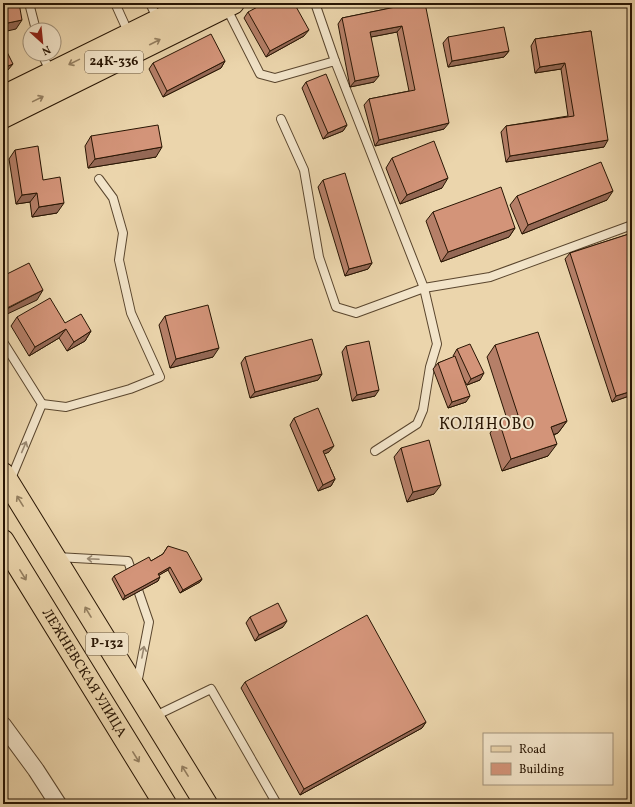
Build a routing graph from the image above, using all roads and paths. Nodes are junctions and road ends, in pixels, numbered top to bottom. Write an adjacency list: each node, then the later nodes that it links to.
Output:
1 (29, 3): 7 (lane)
2 (115, 3): 8 (lane)
3 (194, 3): 6 (main road, 24К-336)
4 (315, 3): 9 (lane)
5 (229, 5): 9 (lane); 13 (main road, 24К-336, one-way to 5)
6 (155, 12): 8 (main road, 24К-336)
7 (34, 22)
8 (129, 35): 11 (main road, 24К-336, one-way to 11)
9 (335, 61): 17 (lane)
10 (46, 62): 11 (lane)
11 (51, 74): 12 (main road, 24К-336)
12 (3, 97)
13 (3, 117)
14 (281, 119): 17 (lane)
15 (100, 179): 19 (lane)
16 (632, 225): 17 (lane)
17 (424, 288): 20 (lane)
18 (3, 342): 19 (lane)
19 (42, 404): 21 (lane, one-way to 19)
20 (375, 451)
21 (6, 479): 23 (main road, Р-132, one-way to 21)
22 (3, 542): 28 (main road, ЛЕЖНЕВСКАЯ УЛИЦА / Р-132, one-way to 28)
23 (54, 557): 24 (main road, Р-132, one-way to 23); 24 (lane, one-way to 23)
24 (136, 691): 25 (main road, Р-132)
25 (152, 718): 29 (main road, Р-132, one-way to 25); 30 (lane)
26 (3, 725): 27 (street)
27 (58, 804)
28 (165, 804)
29 (206, 804)
30 (277, 804)

